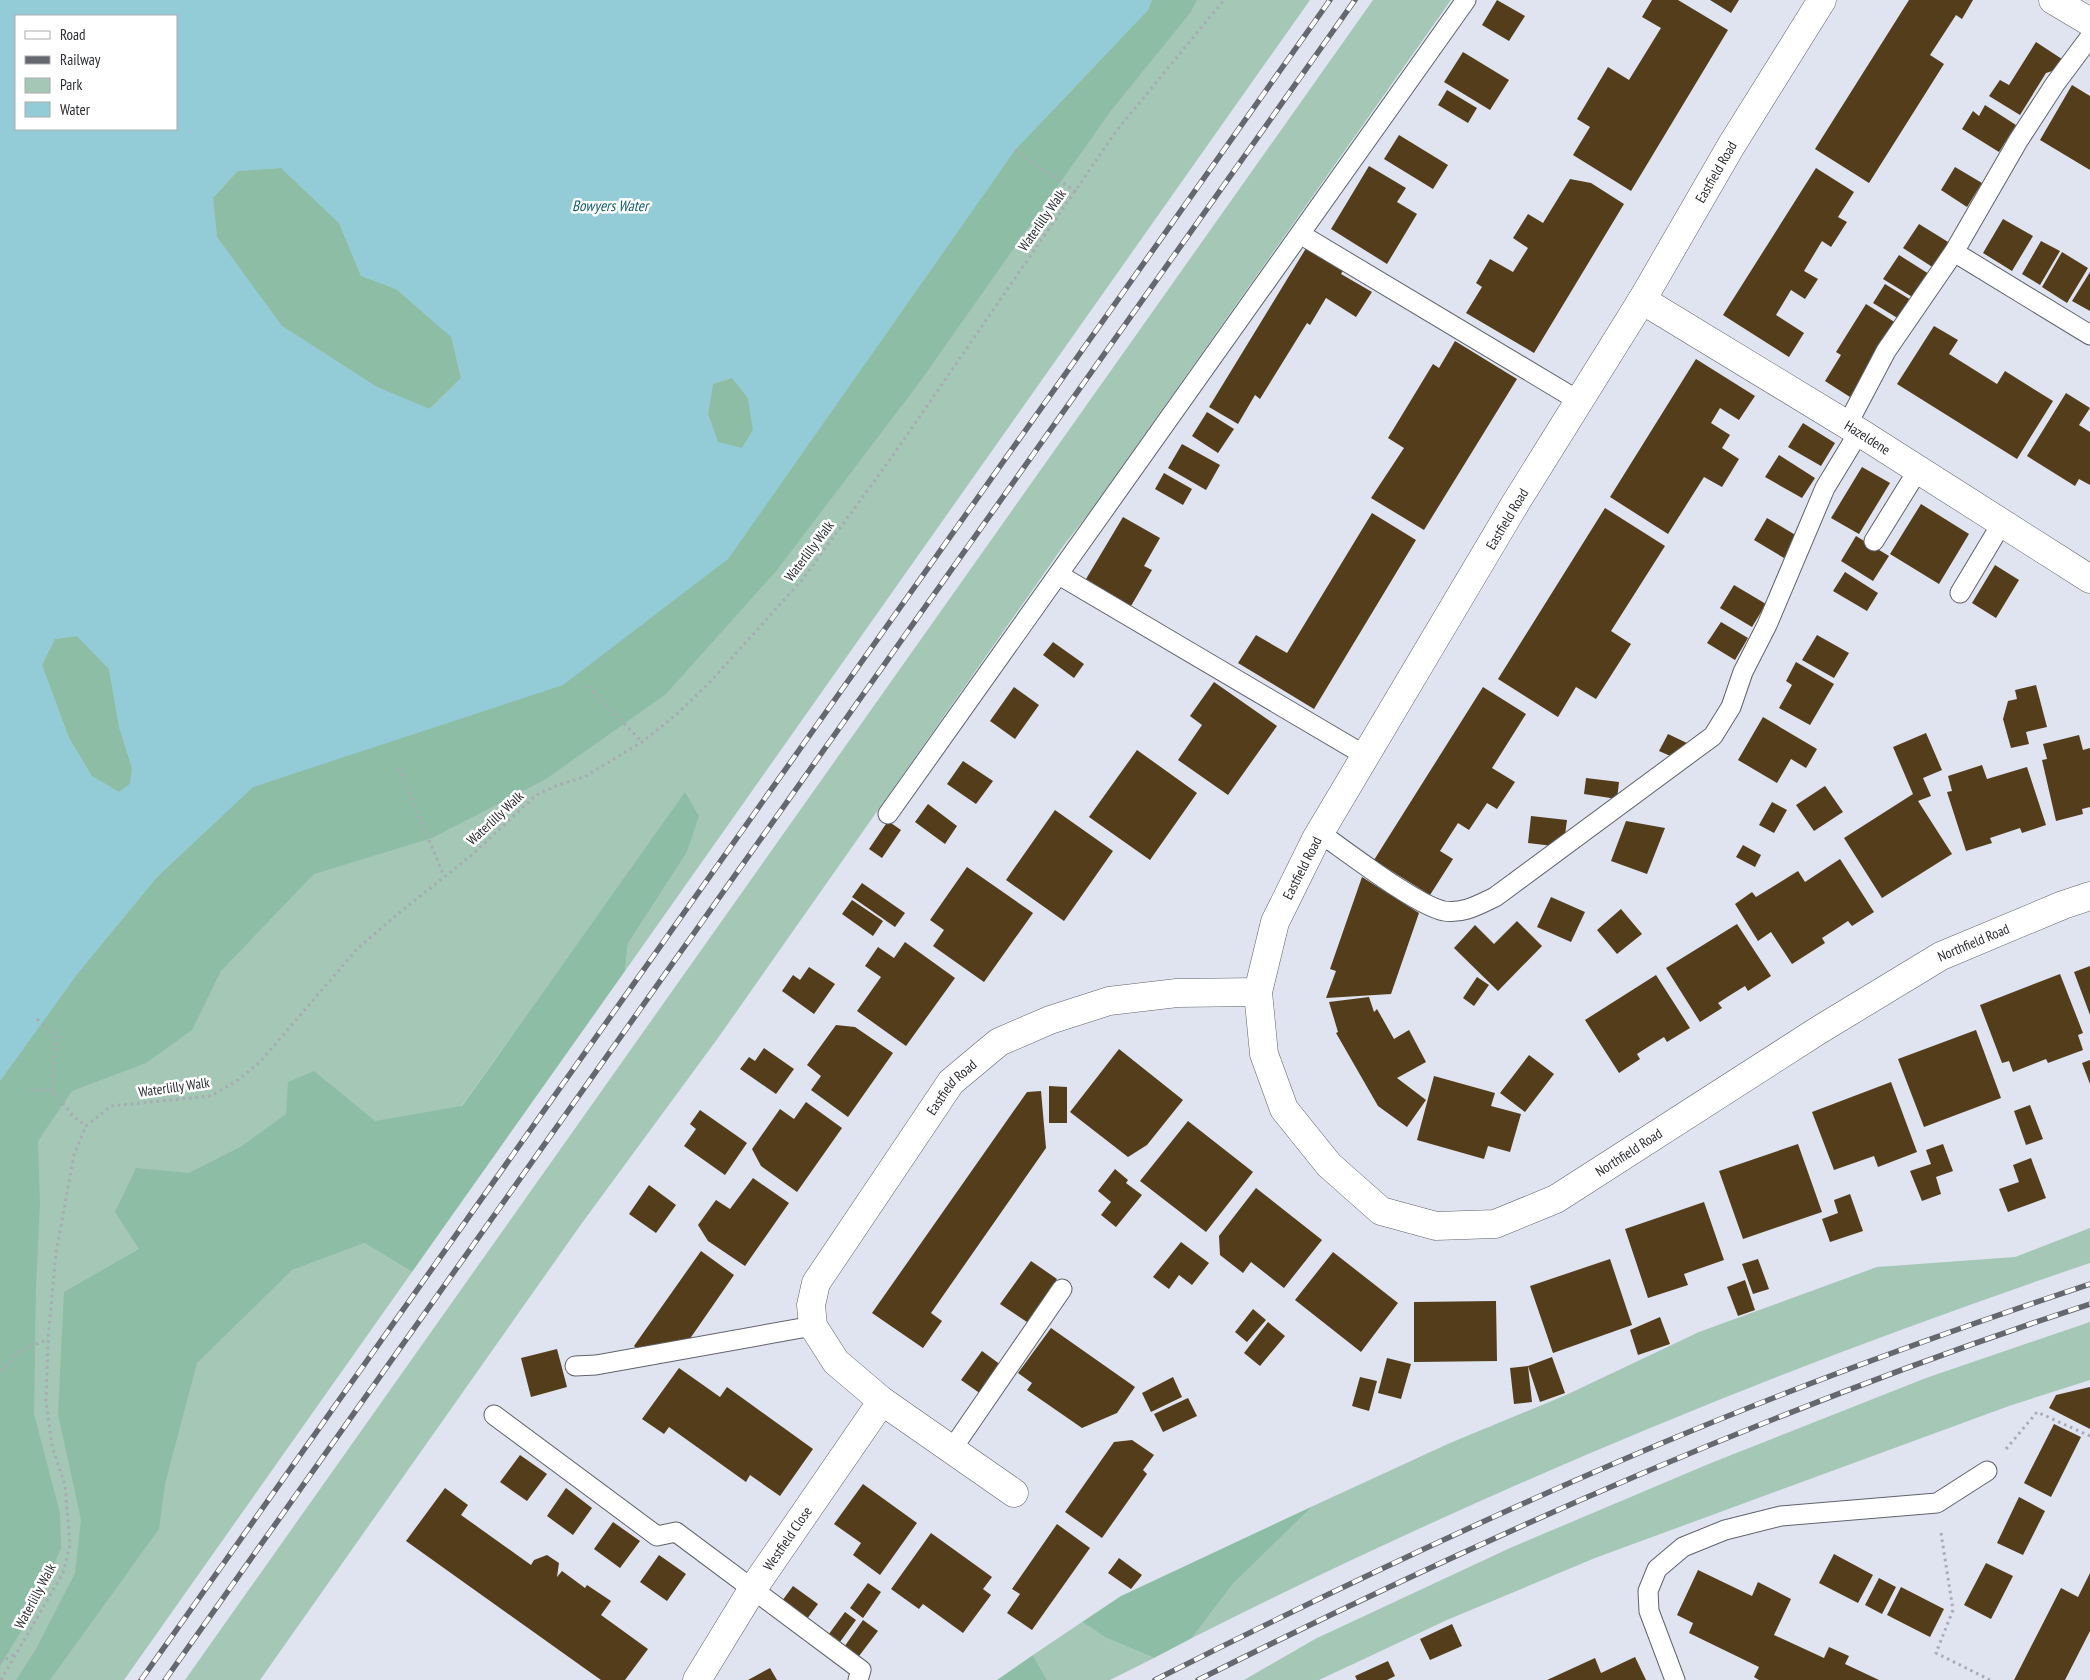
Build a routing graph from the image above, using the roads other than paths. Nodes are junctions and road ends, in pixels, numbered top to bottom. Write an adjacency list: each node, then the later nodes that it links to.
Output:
1 (1466, 0): 6 (lane)
2 (1822, 0): 8 (street, Eastfield Road)
3 (2053, 0): 4 (street)
4 (2090, 22)
5 (2090, 37): 7 (lane)
6 (1300, 234): 10 (lane); 15 (lane)
7 (1954, 252): 9 (lane); 11 (lane)
8 (1642, 300): 10 (street, Eastfield Road); 11 (street, Hazeldene)
9 (2090, 336)
10 (1580, 401): 18 (street, Eastfield Road)
11 (1853, 429): 12 (street, Hazeldene); 20 (lane)
12 (1918, 470): 13 (street, Hazeldene); 14 (lane)
13 (2002, 523): 16 (street, Hazeldene); 17 (lane)
14 (1874, 541)
15 (1059, 575): 18 (lane); 19 (lane)
16 (2090, 579)
17 (1960, 593)
18 (1366, 756): 20 (street, Eastfield Road)
19 (888, 814)
20 (1320, 833): 22 (street, Eastfield Road)
21 (2090, 896): 22 (street, Northfield Road)
22 (1258, 992): 24 (street, Eastfield Road)
23 (1062, 1289): 28 (lane)
24 (813, 1326): 25 (lane); 26 (street, Eastfield Road)
25 (575, 1366)
26 (882, 1401): 28 (street, Eastfield Road); 31 (street, Westfield Close)
27 (494, 1415): 31 (lane)
28 (952, 1449): 30 (street, Eastfield Road)
29 (1987, 1471): 34 (lane)
30 (1014, 1493)
31 (752, 1590): 32 (street, Westfield Close); 33 (lane)
32 (697, 1680)
33 (858, 1680)
34 (1675, 1680)

